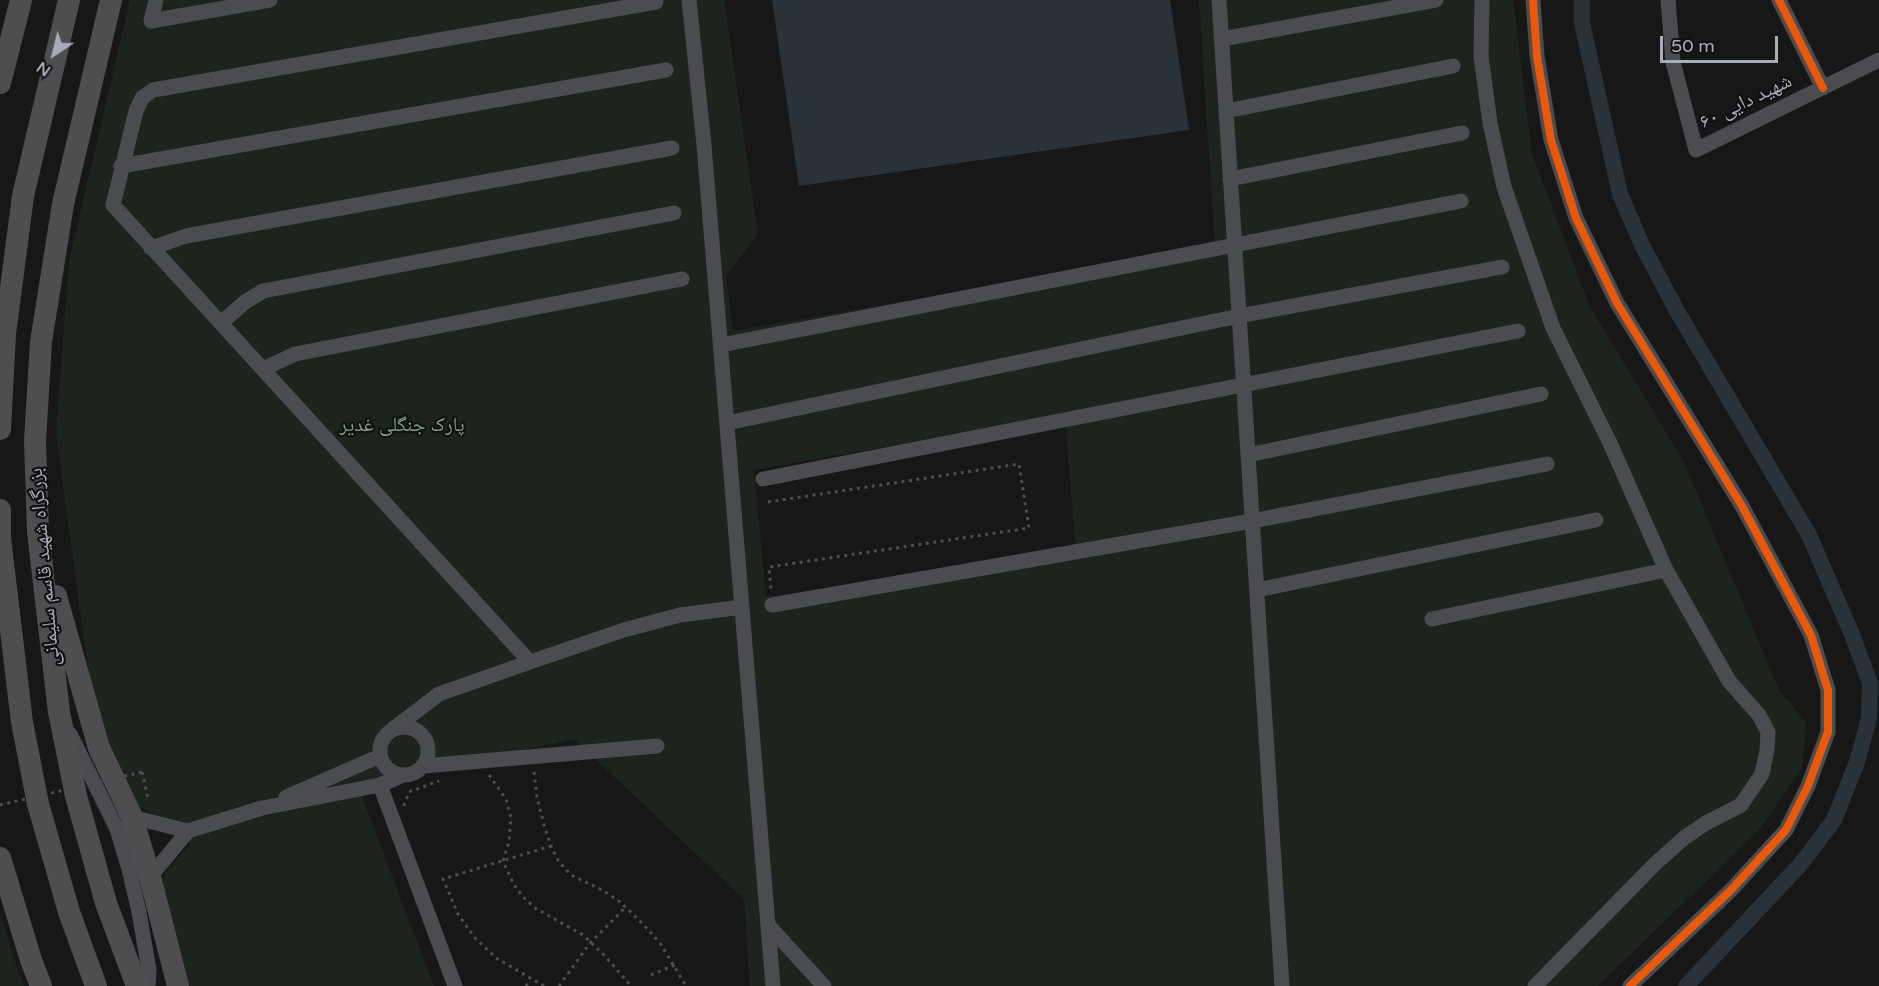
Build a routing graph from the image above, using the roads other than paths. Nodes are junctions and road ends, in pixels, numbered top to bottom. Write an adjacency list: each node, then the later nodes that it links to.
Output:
1 (21, 0): 18 (highway)
2 (69, 0): 39 (highway)
3 (111, 0): 46 (highway, بزرگراه شهید قاسم سلیمانی)
4 (156, 0): 5 (street)
5 (270, 0)
6 (689, 0): 34 (street)
7 (1219, 0): 14 (street)
8 (1436, 0): 14 (street)
9 (1482, 0): 47 (street)
10 (1533, 0): 76 (street)
11 (1668, 0): 19 (street, شهید دایی ۶۰)
12 (1779, 0): 19 (street)
13 (656, 2): 23 (street)
14 (1222, 39): 20 (street)
15 (1879, 60): 19 (street, شهید دایی ۶۰)
16 (1453, 66): 20 (street)
17 (666, 70): 23 (street)
18 (0, 83)
19 (1823, 88)
20 (1226, 111): 24 (street)
21 (1462, 133): 24 (street)
22 (672, 148): 28 (street)
23 (121, 166): 28 (street)
24 (1230, 179): 27 (street)
25 (1461, 201): 27 (street)
26 (674, 213): 32 (street)
27 (1235, 245): 31 (street); 34 (street)
28 (151, 248): 32 (street)
29 (1502, 267): 31 (street)
30 (682, 279): 35 (street)
31 (1239, 316): 36 (street); 38 (street)
32 (221, 324): 35 (street)
33 (1518, 331): 36 (street)
34 (721, 345): 38 (street)
35 (263, 369): 52 (street)
36 (1244, 386): 40 (street); 42 (street)
37 (1540, 394): 40 (street)
38 (727, 423): 50 (street)
39 (0, 429)
40 (1248, 455): 45 (street)
41 (1547, 464): 45 (street)
42 (763, 479)
43 (0, 510): 67 (highway, بزرگراه شهید قاسم سلیمانی)
44 (1596, 520): 48 (street)
45 (1252, 521): 48 (street); 49 (street)
46 (38, 532): 53 (highway, بزرگراه شهید قاسم سلیمانی); 61 (highway)
47 (1666, 570): 51 (street); 75 (street)
48 (1257, 590): 74 (street)
49 (772, 605)
50 (742, 607): 52 (street); 65 (street)
51 (1432, 619)
52 (530, 662): 54 (street)
53 (59, 712): 68 (highway, بزرگراه شهید قاسم سلیمانی); 69 (street)
54 (393, 729): 56 (street); 57 (street)
55 (657, 746): 57 (street)
56 (380, 756): 58 (street); 60 (street)
57 (423, 766): 58 (street)
58 (404, 775): 59 (street)
59 (380, 785): 60 (street); 71 (street)
60 (262, 808): 62 (street)
61 (132, 817): 62 (street); 64 (highway)
62 (188, 831): 64 (street)
63 (0, 858): 66 (highway)
64 (150, 878): 70 (highway)
65 (768, 925): 72 (street); 73 (street)
66 (41, 986)
67 (96, 986)
68 (136, 986)
69 (148, 986)
70 (178, 986)
71 (455, 986)
72 (773, 986)
73 (824, 986)
74 (1282, 986)
75 (1535, 986)
76 (1630, 986)

